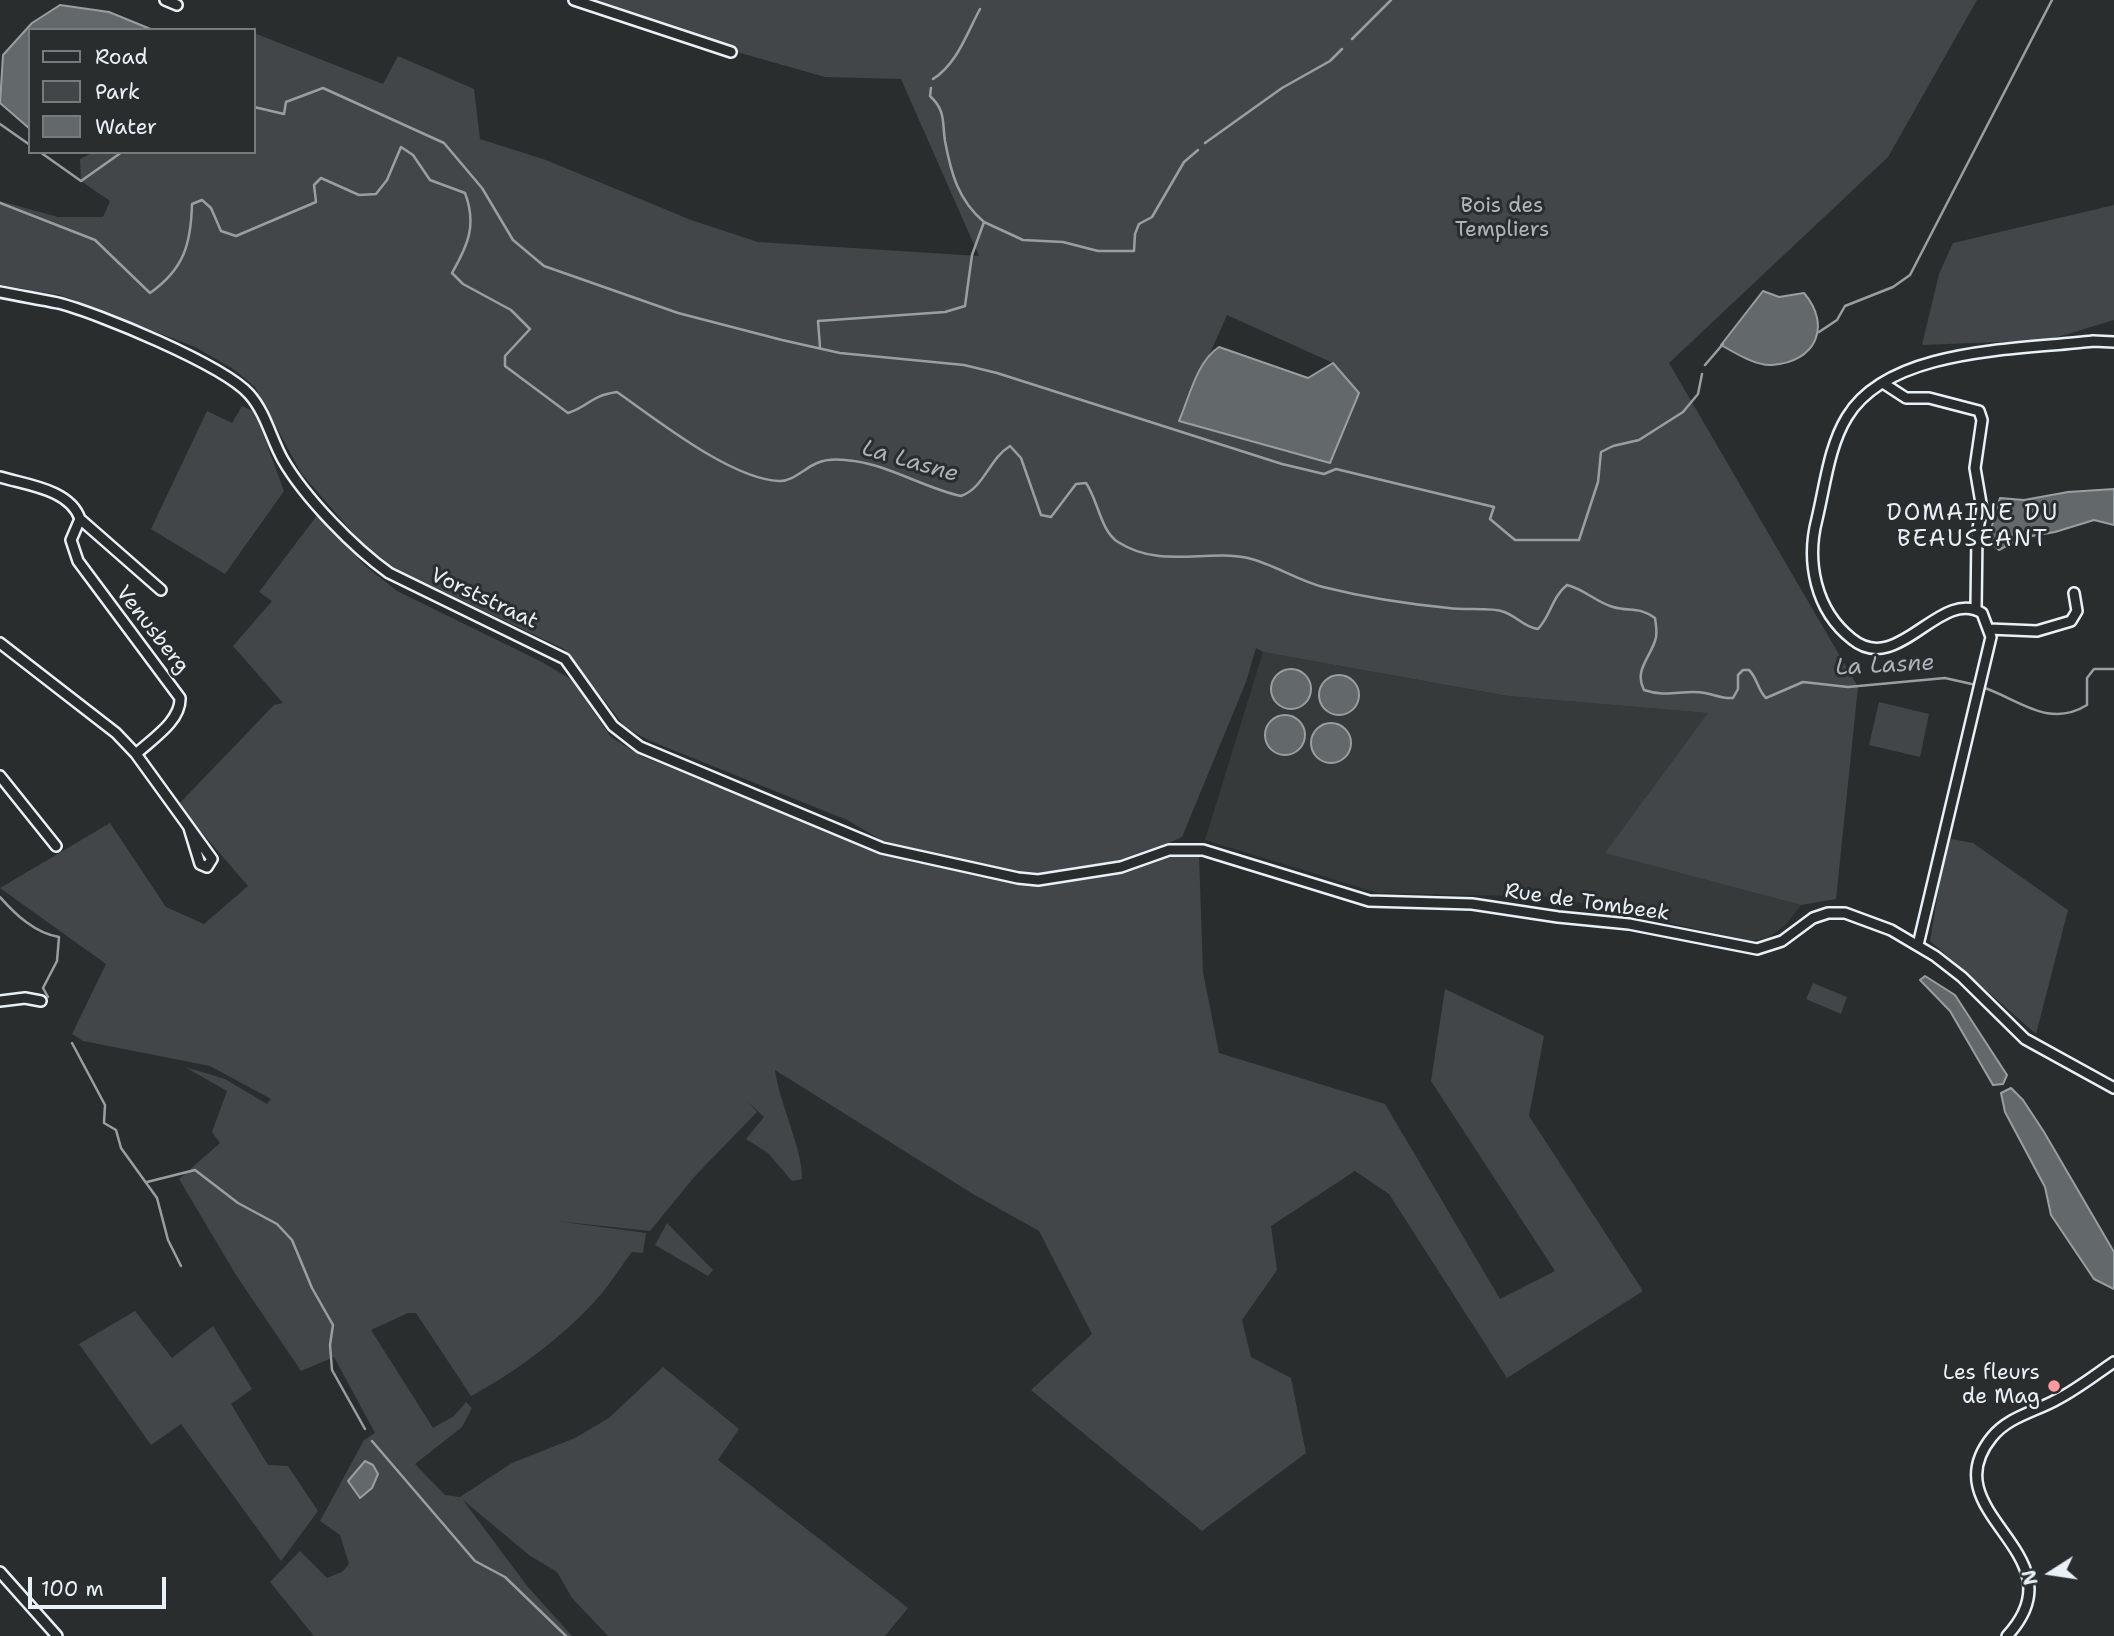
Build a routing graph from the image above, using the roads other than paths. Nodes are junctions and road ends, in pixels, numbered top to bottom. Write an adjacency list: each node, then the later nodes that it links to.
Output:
1 (165, 0): 3 (street)
2 (574, 0): 4 (street)
3 (177, 5)
4 (731, 52)
5 (0, 292): 19 (street, Vorststraat)
6 (2114, 342): 7 (street)
7 (1883, 383): 12 (street); 12 (street)
8 (0, 477): 9 (street)
9 (80, 519): 10 (street); 15 (street, Venusberg)
10 (161, 590)
11 (2074, 593): 13 (street)
12 (1976, 610): 13 (street)
13 (1989, 629): 20 (street)
14 (0, 643): 15 (street)
15 (136, 754): 17 (street)
16 (0, 776): 18 (street)
17 (189, 828)
18 (56, 846)
19 (1000, 875): 20 (street, Rue de Tombeek)
20 (1918, 945): 23 (street, Rue de Tombeek)
21 (0, 1001): 22 (street)
22 (41, 1001)
23 (2114, 1088)
24 (2114, 1362): 27 (street)
25 (0, 1572): 26 (street)
26 (58, 1636)
27 (2007, 1636)

